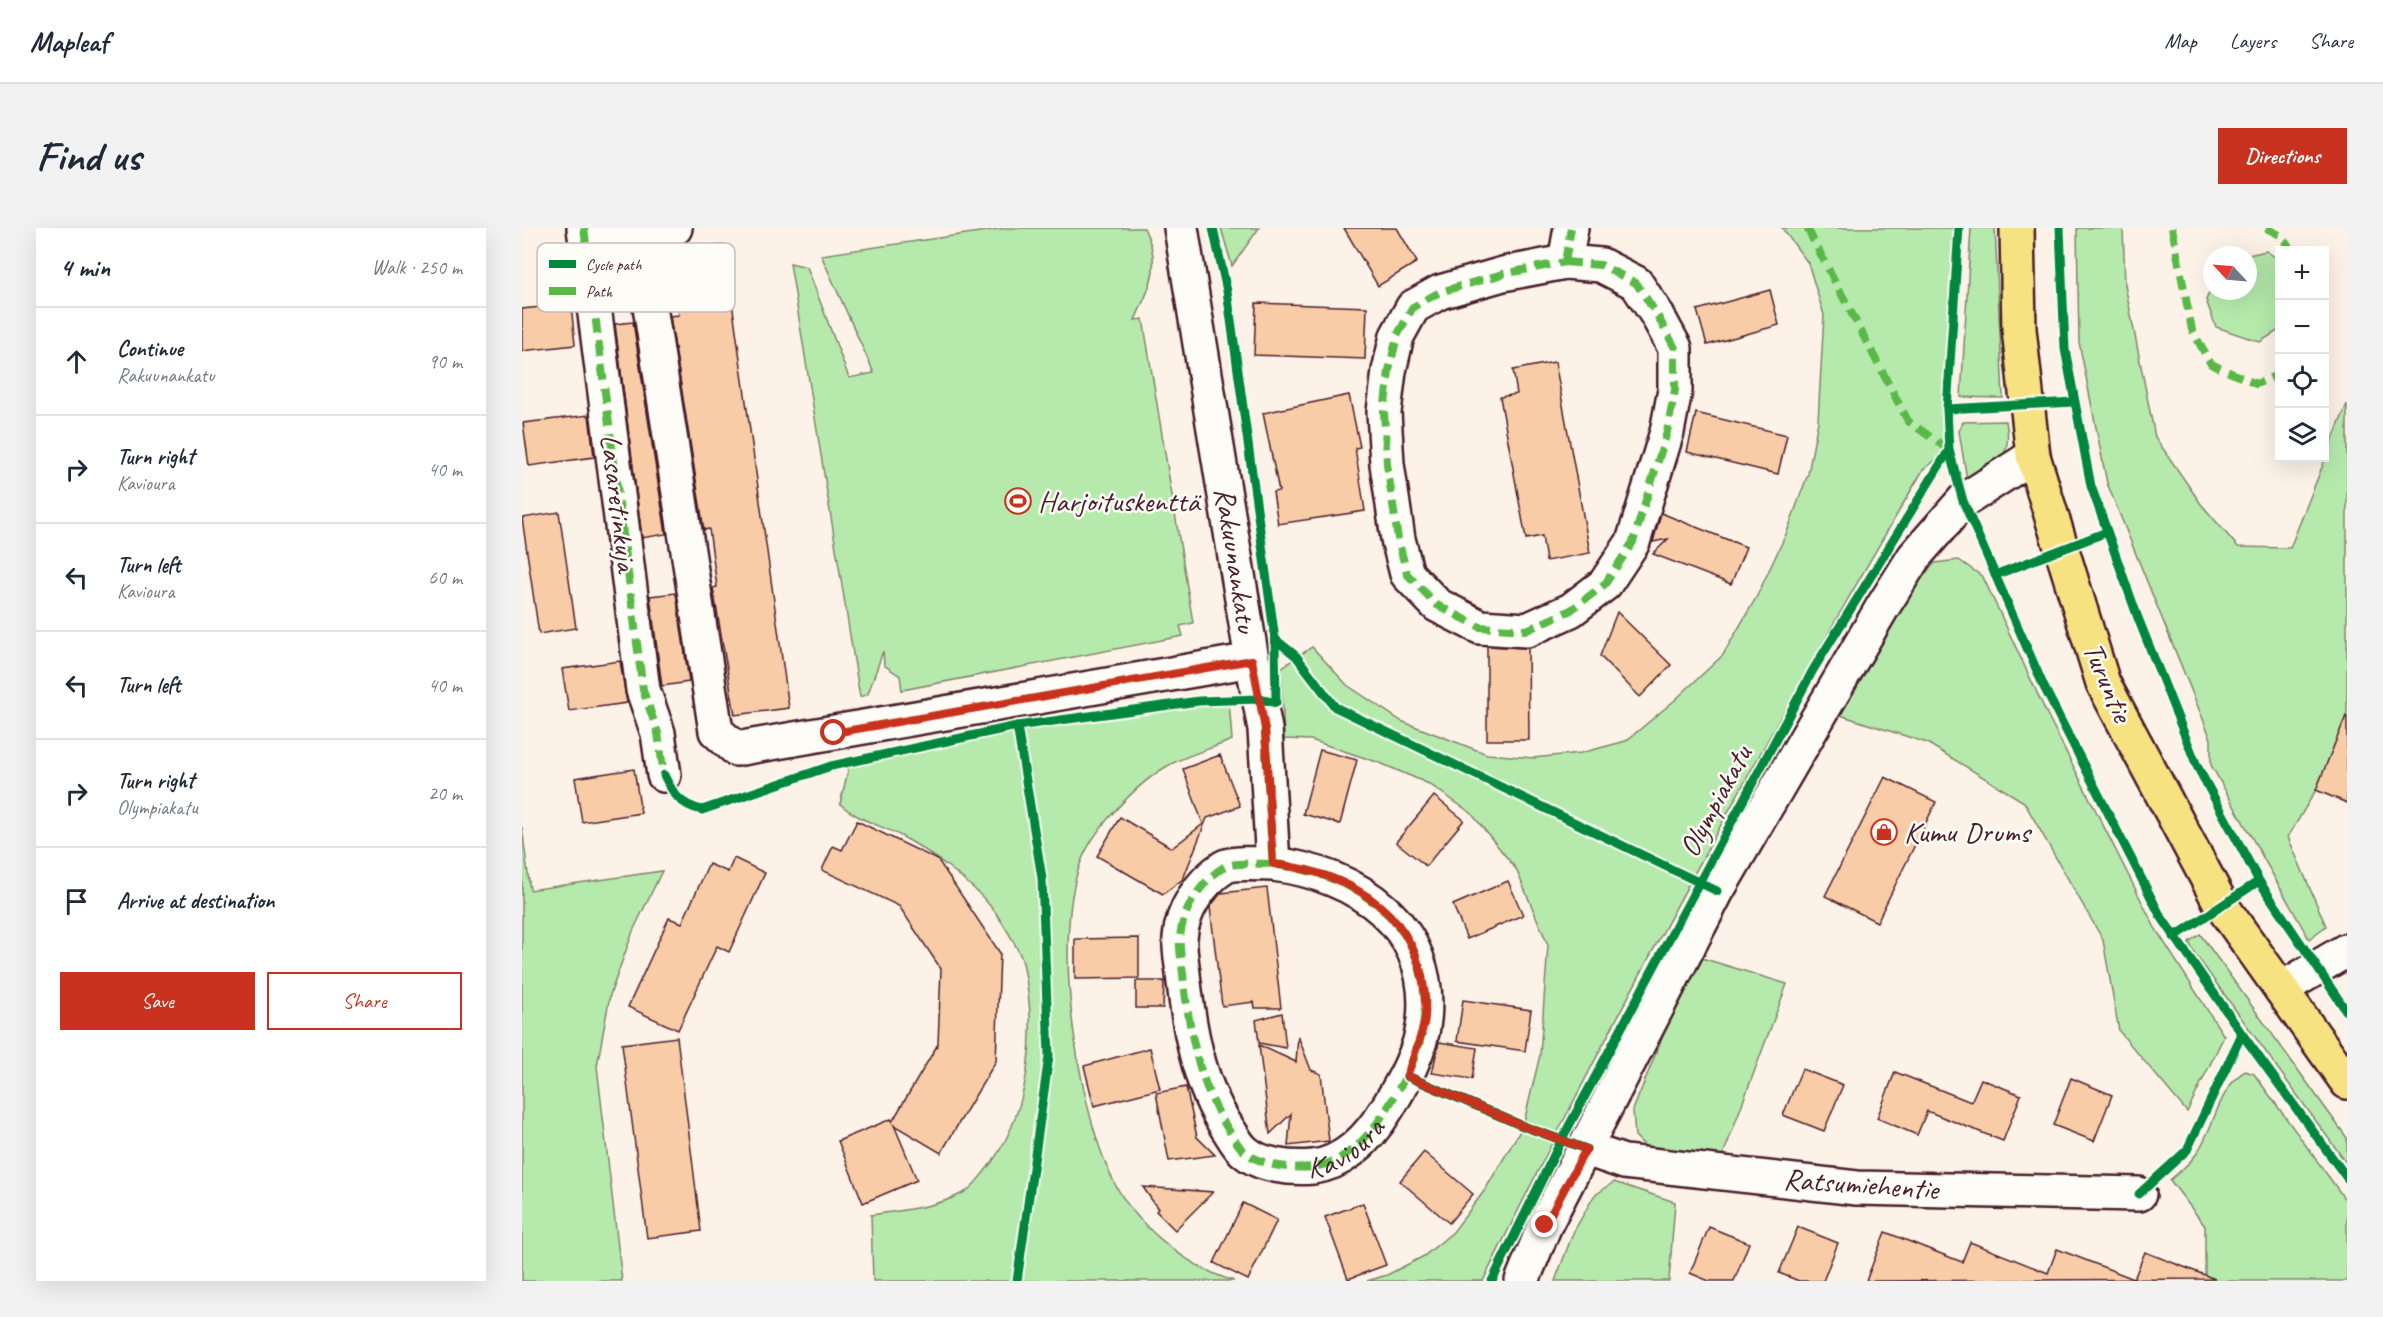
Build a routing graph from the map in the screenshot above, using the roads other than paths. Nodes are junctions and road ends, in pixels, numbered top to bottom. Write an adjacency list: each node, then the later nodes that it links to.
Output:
1 (675, 228): 5 (street)
2 (1181, 228): 12 (street, Rakuunankatu)
3 (1570, 228): 8 (street)
4 (2016, 228): 11 (main road, Turuntie)
5 (643, 232): 6 (street); 7 (street, Rakuunankatu)
6 (585, 234)
7 (644, 243)
8 (1565, 262): 8 (street)
9 (595, 312): 13 (street, Lasaretinkuja)
10 (651, 312): 12 (street, Rakuunankatu)
11 (2033, 456): 16 (main road, Turuntie); 18 (street, Olympiakatu)
12 (1252, 660): 14 (street)
13 (664, 775)
14 (1273, 864): 14 (street, Kavioura)
15 (2347, 950): 16 (street)
16 (2281, 989): 17 (main road, Turuntie)
17 (2347, 1082)
18 (1586, 1149): 19 (street, Ratsumiehentie); 20 (street, Olympiakatu)
19 (2139, 1194)
20 (1522, 1281)

